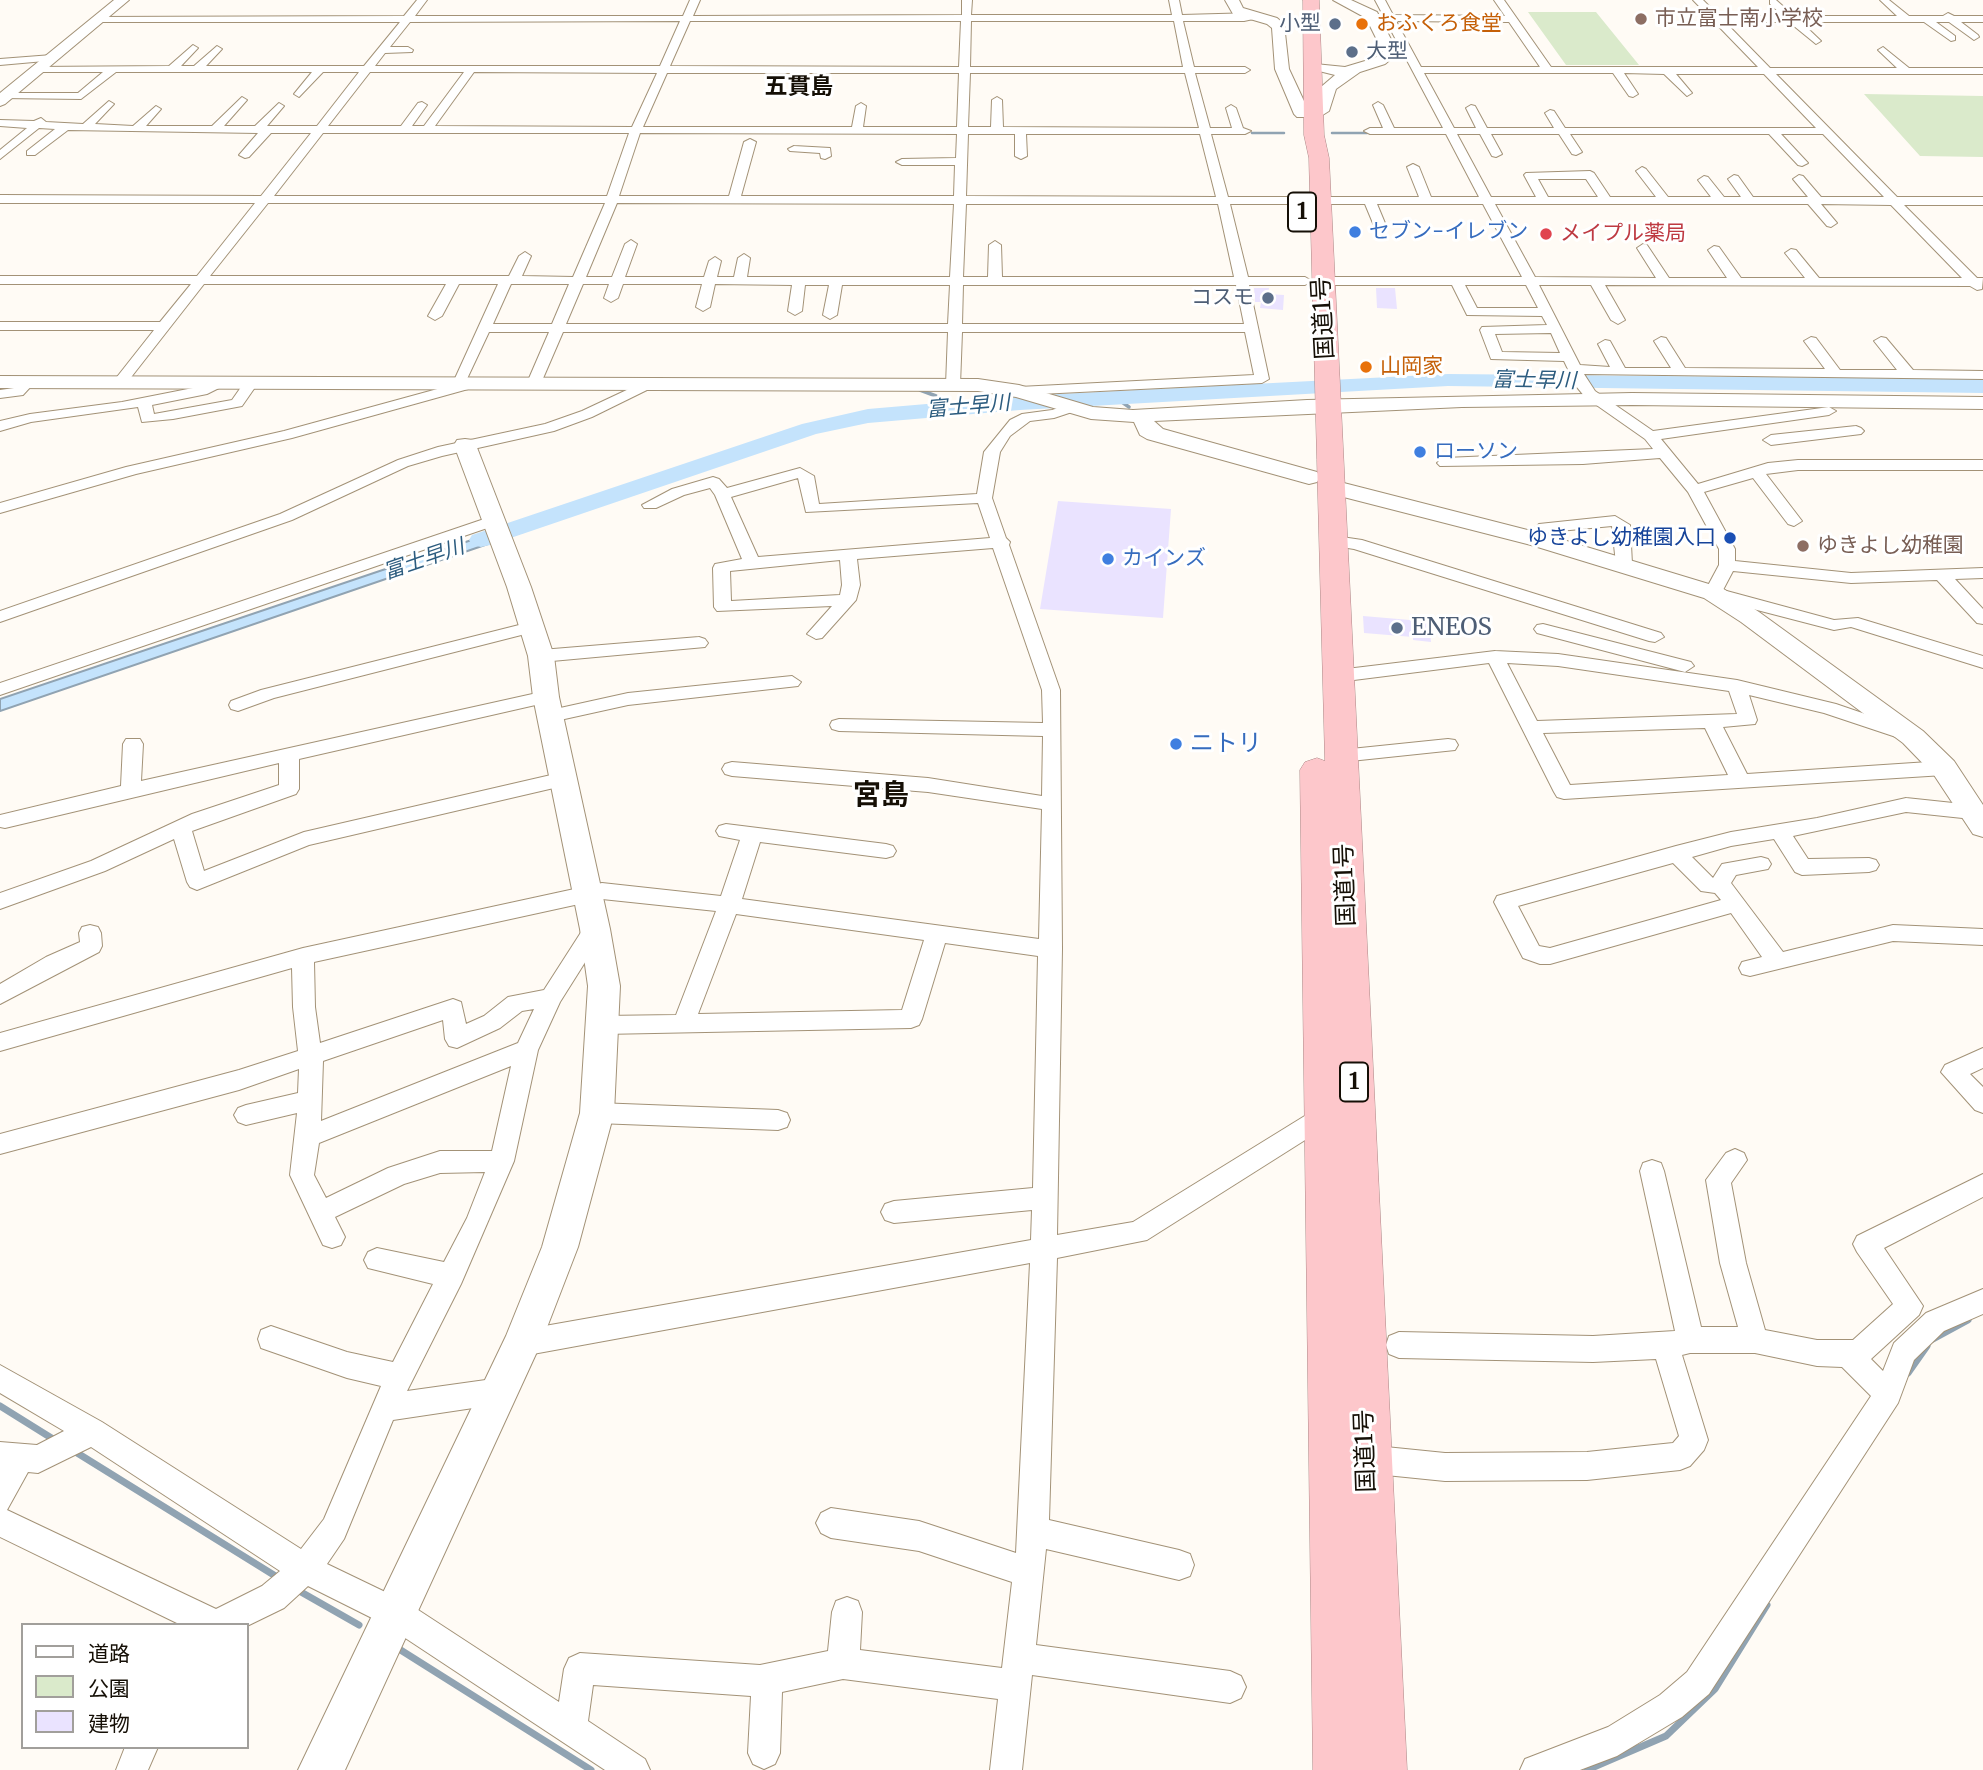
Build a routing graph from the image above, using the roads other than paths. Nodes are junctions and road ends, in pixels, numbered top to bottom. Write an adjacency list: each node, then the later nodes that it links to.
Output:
1 (122, 0): 22 (street)
2 (422, 0): 23 (street)
3 (695, 0): 24 (street)
4 (967, 0): 19 (street)
5 (1174, 0): 20 (street)
6 (1232, 0): 18 (street)
7 (1299, 0): 52 (highway, 国道1号 / 1)
8 (1311, 0): 35 (highway, 国道1号 / 1)
9 (1340, 0): 21 (street)
10 (1380, 0): 21 (street)
11 (1499, 0): 25 (street)
12 (1698, 0): 26 (street)
13 (1884, 1): 29 (street)
14 (1773, 2): 34 (street)
15 (1861, 4): 28 (street)
16 (1938, 9): 31 (street)
17 (1805, 11): 27 (street)
18 (1255, 16): 20 (street); 52 (street)
19 (966, 18): 20 (street); 24 (street); 54 (street)
20 (1178, 18): 55 (street)
21 (1382, 18): 25 (street); 56 (street); 66 (street)
22 (99, 19): 23 (street); 48 (street)
23 (407, 19): 24 (street); 45 (street)
24 (687, 19): 64 (street)
25 (1511, 19): 69 (street)
26 (1717, 19): 33 (street); 71 (street)
27 (1814, 19): 28 (street); 34 (street)
28 (1875, 19): 29 (street); 37 (street)
29 (1907, 19): 30 (street)
30 (1926, 19): 31 (street); 39 (street)
31 (1951, 19): 32 (street); 38 (street)
32 (1983, 19)
33 (1744, 20): 34 (street); 36 (street)
34 (1792, 20): 40 (street)
35 (1312, 28): 52 (street); 137 (highway, 国道1号 / 1)
36 (1754, 29)
37 (1890, 34)
38 (1974, 37)
39 (1951, 38)
40 (1815, 41)
41 (193, 48): 58 (street)
42 (217, 49): 59 (street)
43 (408, 50): 45 (street)
44 (1883, 50): 74 (street)
45 (382, 51): 61 (street)
46 (1785, 56): 72 (street)
47 (1928, 56): 75 (street)
48 (52, 58): 50 (street); 53 (street)
49 (1956, 60): 76 (street)
50 (0, 62)
51 (1854, 62): 73 (street)
52 (1301, 68): 56 (street); 99 (highway, 国道1号 / 1)
53 (38, 69): 57 (street); 86 (street)
54 (965, 69): 55 (street); 64 (street); 116 (street)
55 (1189, 69): 65 (street); 119 (street)
56 (1354, 69): 99 (street)
57 (116, 70): 58 (street); 78 (street); 85 (street)
58 (171, 70): 59 (street)
59 (196, 70): 60 (street)
60 (318, 70): 61 (street); 83 (street)
61 (366, 70): 62 (street); 109 (street)
62 (446, 70): 63 (street); 79 (street)
63 (471, 70): 64 (street); 111 (street)
64 (665, 70): 113 (street)
65 (1245, 70)
66 (1417, 70): 68 (street); 121 (street)
67 (1667, 70): 70 (street); 71 (street); 82 (street)
68 (1500, 71): 69 (street); 80 (street)
69 (1548, 71): 70 (street)
70 (1617, 71): 81 (street)
71 (1767, 71): 72 (street); 127 (street)
72 (1800, 71): 73 (street)
73 (1863, 71): 74 (street)
74 (1907, 71): 75 (street)
75 (1944, 71): 76 (street)
76 (1968, 71): 77 (street)
77 (1983, 71)
78 (108, 82)
79 (438, 82)
80 (1509, 86)
81 (1633, 93)
82 (1688, 93)
83 (299, 94)
84 (41, 96): 85 (street); 85 (street); 86 (street)
85 (58, 96): 103 (street)
86 (3, 98)
87 (242, 100): 107 (street)
88 (997, 100): 117 (street)
89 (109, 104): 105 (street)
90 (422, 105): 110 (street)
91 (1378, 105): 120 (street)
92 (279, 106): 108 (street)
93 (861, 106): 115 (street)
94 (1231, 108): 119 (street)
95 (1471, 108): 122 (street)
96 (156, 109): 106 (street)
97 (50, 113): 103 (street)
98 (468, 113): 112 (street)
99 (1311, 113): 137 (street); 152 (highway, 国道1号 / 1)
100 (1550, 113): 123 (street)
101 (1687, 121): 125 (street)
102 (0, 123): 103 (street)
103 (24, 125): 104 (street); 128 (street); 134 (street)
104 (64, 127): 105 (street); 131 (street)
105 (85, 128): 106 (street)
106 (136, 129): 107 (street)
107 (214, 130): 108 (street)
108 (262, 130): 109 (street); 133 (street)
109 (318, 130): 110 (street); 147 (street)
110 (404, 130): 111 (street)
111 (427, 130): 112 (street)
112 (458, 130): 113 (street)
113 (636, 130): 114 (street); 148 (street)
114 (799, 130): 115 (street); 135 (street)
115 (857, 130): 116 (street)
116 (963, 130): 117 (street); 138 (street)
117 (997, 130): 118 (street)
118 (1020, 130): 119 (street); 136 (street)
119 (1206, 130): 151 (street)
120 (1390, 130): 121 (street); 124 (street)
121 (1449, 130): 122 (street); 155 (street)
122 (1483, 130): 123 (street); 132 (street)
123 (1563, 130): 125 (street); 130 (street)
124 (1370, 131)
125 (1695, 131): 126 (street)
126 (1772, 131): 127 (street); 140 (street)
127 (1824, 131): 162 (street)
128 (0, 135)
129 (750, 142): 149 (street)
130 (1576, 152)
131 (31, 153)
132 (1496, 154)
133 (245, 155)
134 (0, 156)
135 (825, 156)
136 (1021, 156)
137 (1319, 158): 152 (highway, 国道1号 / 1)
138 (962, 161): 139 (street); 150 (street)
139 (902, 162)
140 (1802, 163)
141 (1413, 167): 154 (street)
142 (1642, 171): 158 (street)
143 (1734, 179): 159 (street)
144 (1799, 179): 161 (street)
145 (1704, 180): 160 (street)
146 (0, 199): 147 (street)
147 (263, 199): 148 (street); 174 (street)
148 (612, 200): 149 (street); 177 (street)
149 (734, 200): 150 (street)
150 (961, 200): 151 (street); 183 (street)
151 (1223, 200): 152 (street); 185 (street)
152 (1311, 200): 153 (street); 187 (highway, 国道1号 / 1)
153 (1369, 200): 154 (street); 165 (street)
154 (1426, 200): 155 (street)
155 (1487, 200): 156 (street); 189 (street)
156 (1545, 200): 157 (street); 157 (street)
157 (1606, 200): 158 (street)
158 (1664, 200): 160 (street)
159 (1749, 200): 160 (street); 161 (street)
160 (1720, 201)
161 (1814, 201): 162 (street); 164 (street)
162 (1894, 201): 163 (street); 194 (street)
163 (1983, 201)
164 (1831, 223)
165 (1381, 228)
166 (631, 244): 178 (street)
167 (995, 245): 184 (street)
168 (1643, 248): 191 (street)
169 (1714, 250): 192 (street)
170 (1791, 253): 193 (street)
171 (526, 256): 176 (street)
172 (744, 258): 180 (street)
173 (715, 261): 179 (street)
174 (202, 279): 175 (street); 186 (street); 204 (street)
175 (0, 280)
176 (510, 280): 177 (street); 186 (street); 205 (street)
177 (578, 280): 178 (street); 206 (street)
178 (617, 280): 179 (street); 196 (street)
179 (709, 280): 180 (street); 197 (street)
180 (740, 280): 181 (street)
181 (799, 280): 182 (street); 198 (street)
182 (836, 280): 183 (street); 200 (street)
183 (957, 280): 184 (street); 207 (street)
184 (995, 280): 185 (street)
185 (1242, 280): 187 (street); 208 (street)
186 (454, 281): 201 (street)
187 (1313, 281): 188 (street); 231 (highway, 国道1号 / 1)
188 (1457, 282): 189 (street); 199 (street)
189 (1529, 282): 190 (street); 199 (street)
190 (1596, 282): 191 (street); 202 (street)
191 (1665, 282): 192 (street)
192 (1737, 282): 193 (street)
193 (1816, 282): 194 (street)
194 (1978, 282): 195 (street)
195 (1983, 293)
196 (611, 298)
197 (703, 307)
198 (795, 311)
199 (1546, 312): 209 (street)
200 (830, 314)
201 (435, 316)
202 (1618, 320)
203 (0, 326): 204 (street)
204 (165, 327): 222 (street)
205 (485, 328): 206 (street); 225 (street)
206 (560, 328): 207 (street); 226 (street)
207 (956, 328): 208 (street); 229 (street)
208 (1252, 328): 230 (street)
209 (1556, 329): 214 (street); 214 (street)
210 (1661, 341): 216 (street)
211 (1811, 341): 217 (street)
212 (1881, 341): 218 (street)
213 (1605, 344): 215 (street)
214 (1574, 367): 215 (street); 233 (street)
215 (1620, 372): 216 (street)
216 (1681, 373): 217 (street)
217 (1836, 374): 218 (street)
218 (1909, 375): 219 (street)
219 (1983, 375)
220 (0, 382): 221 (street)
221 (28, 382): 222 (street); 232 (street)
222 (120, 382): 223 (street)
223 (218, 383): 224 (street); 234 (street)
224 (251, 383): 225 (street); 234 (street)
225 (466, 383): 226 (street); 256 (street)
226 (534, 383): 227 (street)
227 (625, 384): 228 (street); 245 (street)
228 (648, 384): 229 (street); 245 (street)
229 (953, 385): 230 (street)
230 (1025, 392): 237 (street)
231 (1317, 393): 233 (street); 239 (street); 251 (highway, 国道1号 / 1)
232 (0, 394)
233 (1595, 396): 236 (street); 243 (street)
234 (144, 401): 241 (street)
235 (1983, 402): 236 (street)
236 (1797, 407): 238 (street); 240 (street)
237 (1072, 410): 239 (street); 254 (street)
238 (1829, 411)
239 (1141, 416): 251 (street)
240 (1746, 422): 243 (street); 244 (street)
241 (0, 426)
242 (1856, 431): 244 (street)
243 (1650, 436): 246 (street)
244 (1770, 440): 249 (street)
245 (464, 442): 258 (street); 270 (street); 272 (street)
246 (1664, 453): 247 (street); 252 (street)
247 (1445, 463)
248 (1983, 465): 249 (street)
249 (1791, 466): 250 (street)
250 (1756, 471): 252 (street); 257 (street)
251 (1320, 482): 259 (street); 260 (highway, 国道1号 / 1); 336 (highway, 国道1号 / 1)
252 (1695, 491): 265 (street)
253 (723, 494): 254 (street); 255 (street); 263 (street)
254 (984, 498): 261 (street)
255 (650, 505)
256 (0, 508)
257 (1794, 521)
258 (497, 530): 276 (street); 283 (street)
259 (1539, 540): 264 (street); 264 (street)
260 (1335, 541): 275 (street); 280 (highway, 国道1号 / 1)
261 (1002, 542): 262 (street); 289 (street)
262 (848, 557): 263 (street); 269 (street)
263 (752, 562): 269 (street)
264 (1624, 564): 268 (street)
265 (1727, 565): 267 (street); 268 (street)
266 (1983, 573): 267 (street)
267 (1943, 576): 271 (street)
268 (1713, 593): 279 (street); 290 (street)
269 (847, 600): 274 (street)
270 (0, 605)
271 (1981, 615)
272 (0, 617)
273 (1543, 629): 282 (street)
274 (816, 634)
275 (1655, 637)
276 (536, 642): 277 (street); 284 (street); 285 (street)
277 (699, 643)
278 (1495, 657): 280 (street); 282 (street); 288 (street)
279 (1983, 662)
280 (1338, 676): 294 (highway, 国道1号 / 1)
281 (792, 682): 285 (street)
282 (1731, 685): 286 (street); 290 (street)
283 (0, 689)
284 (238, 705)
285 (549, 706): 293 (street); 297 (street)
286 (1711, 721): 288 (street); 298 (street)
287 (839, 724): 289 (street)
288 (1531, 727): 298 (street)
289 (1053, 730): 300 (street)
290 (1913, 737): 295 (street)
291 (133, 744): 299 (street)
292 (1448, 745): 294 (street)
293 (289, 755): 299 (street); 303 (street)
294 (1341, 756): 365 (highway, 国道1号 / 1)
295 (1944, 768): 298 (street); 301 (street)
296 (733, 769): 300 (street)
297 (564, 779): 303 (street); 312 (street)
298 (1741, 781)
299 (131, 790): 302 (street)
300 (1052, 804): 320 (street)
301 (1976, 811): 305 (street)
302 (5, 821)
303 (181, 827): 313 (street)
304 (726, 831): 306 (street)
305 (1779, 831): 308 (street); 310 (street)
306 (752, 835): 307 (street); 315 (street)
307 (886, 851)
308 (1676, 853): 311 (street); 314 (street)
309 (1761, 864): 311 (street)
310 (1869, 865)
311 (1721, 885): 314 (street)
312 (586, 893): 315 (street); 316 (street); 321 (street)
313 (0, 901)
314 (1735, 904): 322 (street)
315 (729, 905): 318 (street); 326 (street)
316 (595, 929): 325 (street); 327 (street)
317 (90, 933): 324 (street)
318 (936, 935): 320 (street); 326 (street)
319 (1983, 937): 322 (street)
320 (1051, 949): 344 (street)
321 (303, 957): 328 (street); 331 (street)
322 (1777, 960): 323 (street)
323 (1750, 968)
324 (0, 995)
325 (551, 998): 329 (street); 331 (street)
326 (684, 1022): 327 (street)
327 (603, 1025): 334 (street)
328 (0, 1042)
329 (526, 1050): 338 (street); 341 (street)
330 (1983, 1057): 333 (street)
331 (311, 1058): 332 (street); 339 (street)
332 (310, 1100): 335 (street); 338 (street)
333 (1983, 1103)
334 (597, 1113): 337 (street); 354 (street)
335 (246, 1115)
336 (1324, 1116): 348 (street); 388 (highway, 国道1号 / 1)
337 (778, 1121)
338 (308, 1136): 346 (street)
339 (0, 1144)
340 (1735, 1160): 353 (street)
341 (502, 1161): 346 (street); 350 (street)
342 (1652, 1171): 355 (street)
343 (1983, 1185): 357 (street)
344 (1043, 1198): 345 (street); 348 (street)
345 (894, 1212)
346 (319, 1213): 347 (street)
347 (332, 1237)
348 (1044, 1248): 354 (street); 369 (street)
349 (377, 1260): 350 (street)
350 (452, 1276): 358 (street)
351 (1983, 1301): 361 (street)
352 (271, 1339): 358 (street)
353 (1755, 1339): 355 (street); 357 (street)
354 (522, 1343): 360 (street)
355 (1678, 1343): 356 (street); 365 (street)
356 (1399, 1345)
357 (1848, 1355): 361 (street)
358 (400, 1377): 362 (street)
359 (0, 1378): 363 (street)
360 (499, 1391): 362 (street); 374 (street)
361 (1888, 1394): 390 (street)
362 (384, 1408): 371 (street)
363 (92, 1432): 364 (street); 371 (street)
364 (11, 1457): 366 (street)
365 (1366, 1459): 389 (highway, 国道1号 / 1)
366 (0, 1499)
367 (0, 1522): 375 (street)
368 (831, 1523): 372 (street)
369 (1034, 1531): 370 (street); 372 (street)
370 (1179, 1565)
371 (305, 1569): 374 (street); 376 (street)
372 (1029, 1572): 378 (street)
373 (847, 1612): 377 (street)
374 (395, 1613): 381 (street); 384 (street)
375 (212, 1623)
376 (220, 1623)
377 (843, 1663): 378 (street); 379 (street)
378 (1018, 1671): 380 (street); 387 (street)
379 (767, 1679): 381 (street); 383 (street)
380 (1230, 1687)
381 (571, 1730): 386 (street)
382 (141, 1749): 385 (street)
383 (764, 1753)
384 (332, 1768)
385 (132, 1770)
386 (634, 1770)
387 (1006, 1770)
388 (1341, 1770)
389 (1379, 1770)
390 (1536, 1770)

